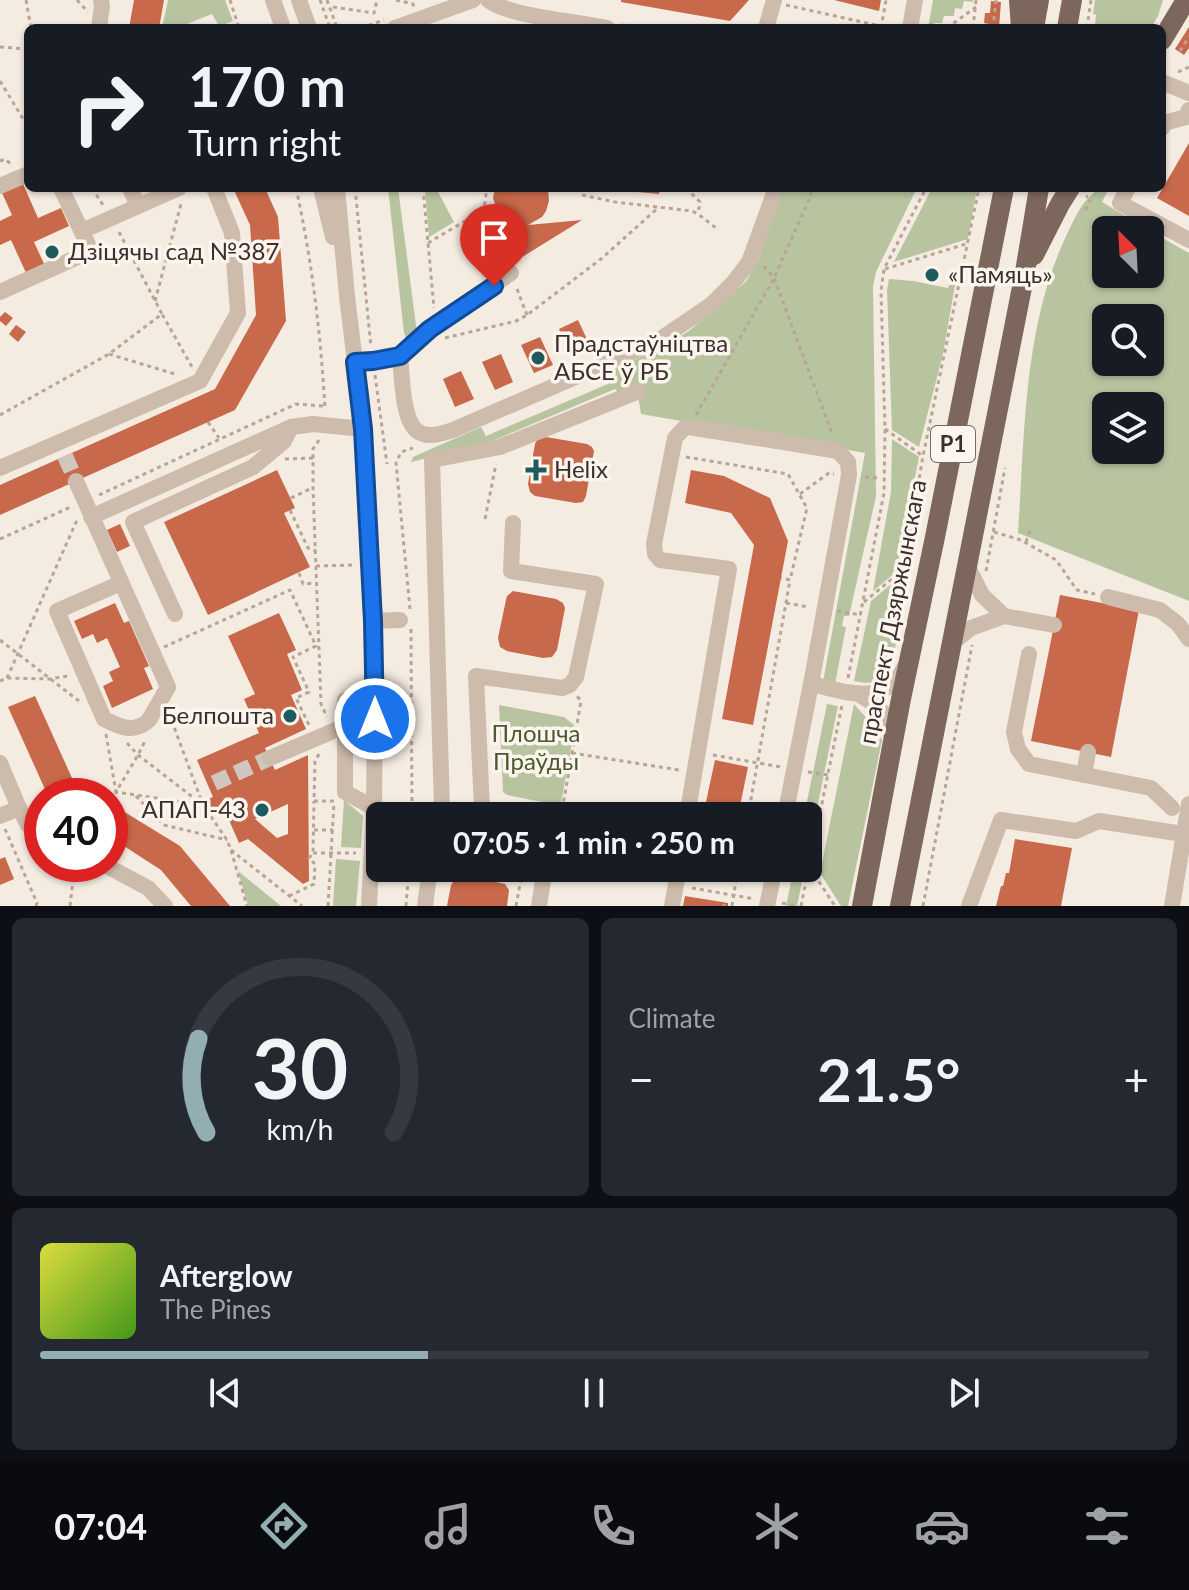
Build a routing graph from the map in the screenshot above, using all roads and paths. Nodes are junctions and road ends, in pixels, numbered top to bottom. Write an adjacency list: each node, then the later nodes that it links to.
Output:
1 (26, 0): 27 (path)
2 (101, 0): 28 (street)
3 (230, 0): 29 (path)
4 (273, 0): 30 (street)
5 (299, 0): 31 (street)
6 (320, 0): 32 (path)
7 (327, 0): 33 (path)
8 (377, 0): 24 (path)
9 (396, 0): 26 (path)
10 (473, 0): 34 (street)
11 (488, 0): 35 (street)
12 (791, 0): 23 (path)
13 (886, 0): 38 (path)
14 (915, 0): 39 (street)
15 (976, 0): 25 (path)
16 (996, 0): 42 (path)
17 (1019, 0): 43 (main road)
18 (1039, 0): 44 (main road)
19 (1072, 0): 45 (main road)
20 (1091, 0): 46 (path)
21 (1174, 0): 47 (street)
22 (1186, 0): 47 (main road)
23 (779, 3): 36 (street); 37 (path)
24 (333, 7)
25 (976, 7): 40 (path); 41 (path)
26 (414, 9)
27 (30, 24)
28 (100, 24)
29 (238, 24)
30 (282, 24)
31 (308, 24)
32 (327, 24)
33 (336, 24)
34 (406, 24)
35 (585, 24)
36 (768, 24)
37 (868, 24)
38 (882, 24)
39 (911, 24)
40 (953, 24)
41 (974, 24)
42 (993, 24)
43 (1021, 24)
44 (1035, 24)
45 (1068, 24)
46 (1088, 24)
47 (1166, 34)
48 (1189, 37): 51 (path)
49 (0, 47): 50 (path)
50 (24, 49)
51 (1180, 51)
52 (0, 81): 56 (path)
53 (1166, 84): 54 (street)
54 (1189, 93)
55 (1188, 116): 57 (street)
56 (24, 120)
57 (1166, 122)
58 (24, 176): 59 (street)
59 (0, 186)
60 (63, 192): 90 (street)
61 (94, 192): 87 (path)
62 (132, 192): 81 (street)
63 (216, 192): 111 (street)
64 (297, 192): 113 (path)
65 (322, 192): 102 (street)
66 (337, 192): 102 (street)
67 (355, 192): 109 (path)
68 (486, 192): 86 (path)
69 (690, 192): 85 (path)
70 (775, 192): 94 (street)
71 (811, 192): 98 (path)
72 (924, 192): 95 (path)
73 (978, 192): 93 (path)
74 (1003, 192): 167 (main road, праспект Дзяржынскага / Р1)
75 (1038, 192): 96 (main road)
76 (1068, 192): 96 (main road, Р1)
77 (1087, 192): 83 (path)
78 (180, 195): 81 (street); 103 (path)
79 (582, 195): 82 (path)
80 (1124, 195): 91 (street)
81 (138, 206): 87 (street)
82 (659, 207): 85 (path); 105 (path)
83 (1085, 210)
84 (498, 213): 86 (path)
85 (698, 214): 89 (path)
86 (483, 215): 88 (path); 92 (path)
87 (111, 219): 90 (street); 103 (path)
88 (483, 227)
89 (716, 228)
90 (82, 231): 101 (street)
91 (1189, 240)
92 (428, 243)
93 (969, 243): 95 (path); 100 (path)
94 (753, 252): 98 (path); 108 (street)
95 (884, 269): 118 (path)
96 (1025, 272): 146 (main road, Р1)
97 (511, 273): 105 (path); 108 (street)
98 (774, 278): 116 (path); 122 (path)
99 (950, 282): 100 (path)
100 (961, 284): 124 (path)
101 (0, 292)
102 (347, 296): 110 (street)
103 (155, 301): 104 (path)
104 (162, 314): 107 (path); 111 (path)
105 (527, 315): 106 (path)
106 (435, 340)
107 (109, 354): 111 (path); 114 (path)
108 (400, 356): 109 (street)
109 (373, 361): 110 (street); 127 (path)
110 (355, 362): 117 (street)
111 (200, 381): 128 (street)
112 (639, 391): 121 (street)
113 (325, 406): 119 (path); 136 (path)
114 (0, 415)
115 (291, 427): 119 (street); 136 (street); 156 (street)
116 (689, 427): 122 (street); 123 (street)
117 (363, 429): 119 (street); 159 (street)
118 (885, 429): 124 (path); 131 (path)
119 (326, 433): 120 (path); 120 (path)
120 (318, 442): 133 (path)
121 (500, 447): 138 (path); 199 (street)
122 (838, 451): 129 (street)
123 (672, 455): 134 (path); 183 (street)
124 (923, 456): 155 (path)
125 (1007, 457): 141 (path)
126 (396, 463): 198 (path)
127 (387, 464)
128 (0, 468)
129 (849, 475): 134 (path); 171 (street)
130 (868, 477): 131 (path)
131 (883, 478): 155 (path)
132 (76, 481): 136 (street)
133 (313, 488): 135 (path); 144 (path)
134 (800, 494): 150 (path)
135 (291, 498)
136 (88, 509): 142 (path); 151 (street); 169 (path)
137 (290, 510): 144 (path)
138 (485, 519)
139 (513, 523): 172 (street)
140 (1030, 531): 143 (path)
141 (994, 532): 143 (path); 153 (path)
142 (0, 539)
143 (1026, 542): 154 (path)
144 (316, 551): 147 (path)
145 (358, 564): 147 (path)
146 (967, 565): 153 (street); 163 (main road, Р1)
147 (316, 566): 152 (path)
148 (299, 573): 152 (path)
149 (781, 578): 150 (path)
150 (790, 580): 185 (path)
151 (121, 583): 168 (street); 174 (street)
152 (317, 583): 164 (path)
153 (982, 595): 157 (street)
154 (1108, 597): 162 (street)
155 (863, 602): 173 (path)
156 (175, 614)
157 (1004, 616): 160 (street); 161 (street)
158 (400, 620): 159 (street)
159 (373, 621): 197 (street)
160 (976, 625): 163 (street); 252 (path)
161 (1054, 625)
162 (1189, 639)
163 (952, 643): 251 (main road, Р1)
164 (318, 646): 165 (path); 177 (path); 178 (path)
165 (158, 649)
166 (1029, 654): 190 (street)
167 (908, 661): 173 (street); 180 (main road, праспект Дзяржынскага / Р1)
168 (84, 673): 169 (path); 176 (street)
169 (7, 678): 170 (path)
170 (0, 681)
171 (811, 684): 173 (street); 187 (street)
172 (570, 685): 182 (path); 200 (street)
173 (852, 693): 180 (street); 189 (path)
174 (163, 698): 176 (street); 194 (path)
175 (345, 700): 177 (street)
176 (104, 719): 191 (path)
177 (339, 728): 178 (street); 205 (street)
178 (315, 738): 184 (street); 196 (path)
179 (145, 741): 192 (path)
180 (893, 746): 250 (main road, праспект Дзяржынскага / Р1)
181 (1088, 752): 190 (street)
182 (572, 753): 188 (path); 201 (path)
183 (698, 753): 185 (path); 188 (street)
184 (270, 758)
185 (757, 762): 187 (path); 203 (path)
186 (0, 763): 208 (street)
187 (794, 769): 189 (path); 204 (street)
188 (694, 773): 202 (street)
189 (828, 775): 206 (path)
190 (1084, 775): 207 (street)
191 (114, 778)
192 (124, 778)
193 (128, 793): 194 (path)
194 (134, 794): 215 (path)
195 (1189, 797): 207 (street)
196 (314, 801): 212 (path); 213 (path)
197 (374, 802)
198 (412, 802)
199 (442, 802)
200 (482, 802)
201 (564, 802)
202 (689, 802)
203 (750, 802)
204 (788, 802)
205 (366, 804)
206 (822, 806)
207 (1181, 806): 211 (street); 214 (street)
208 (19, 808): 209 (street); 210 (street)
209 (0, 817): 236 (path)
210 (24, 817)
211 (1144, 828): 214 (street); 253 (street)
212 (314, 830): 213 (path); 217 (path)
213 (333, 830): 216 (path)
214 (1183, 834): 254 (street)
215 (227, 840)
216 (332, 852): 217 (path); 218 (path); 240 (path)
217 (313, 853): 233 (path)
218 (366, 853)
219 (128, 877): 237 (street)
220 (72, 882): 235 (path)
221 (370, 882): 241 (street)
222 (408, 882): 242 (path)
223 (428, 882): 243 (street)
224 (520, 882): 244 (path)
225 (543, 882): 245 (street)
226 (676, 882): 246 (street)
227 (695, 882): 232 (path)
228 (735, 882): 232 (path)
229 (772, 882): 234 (street)
230 (806, 882): 248 (path)
231 (819, 882): 249 (path)
232 (733, 895): 234 (path); 247 (path)
233 (289, 896): 238 (path); 239 (path)
234 (768, 903): 248 (path)
235 (69, 905)
236 (36, 906)
237 (165, 906)
238 (247, 906)
239 (302, 906)
240 (328, 906)
241 (369, 906)
242 (406, 906)
243 (425, 906)
244 (516, 906)
245 (539, 906)
246 (672, 906)
247 (732, 906)
248 (800, 906)
249 (835, 906)
250 (862, 906)
251 (900, 906)
252 (923, 906)
253 (969, 906)
254 (1172, 906)

